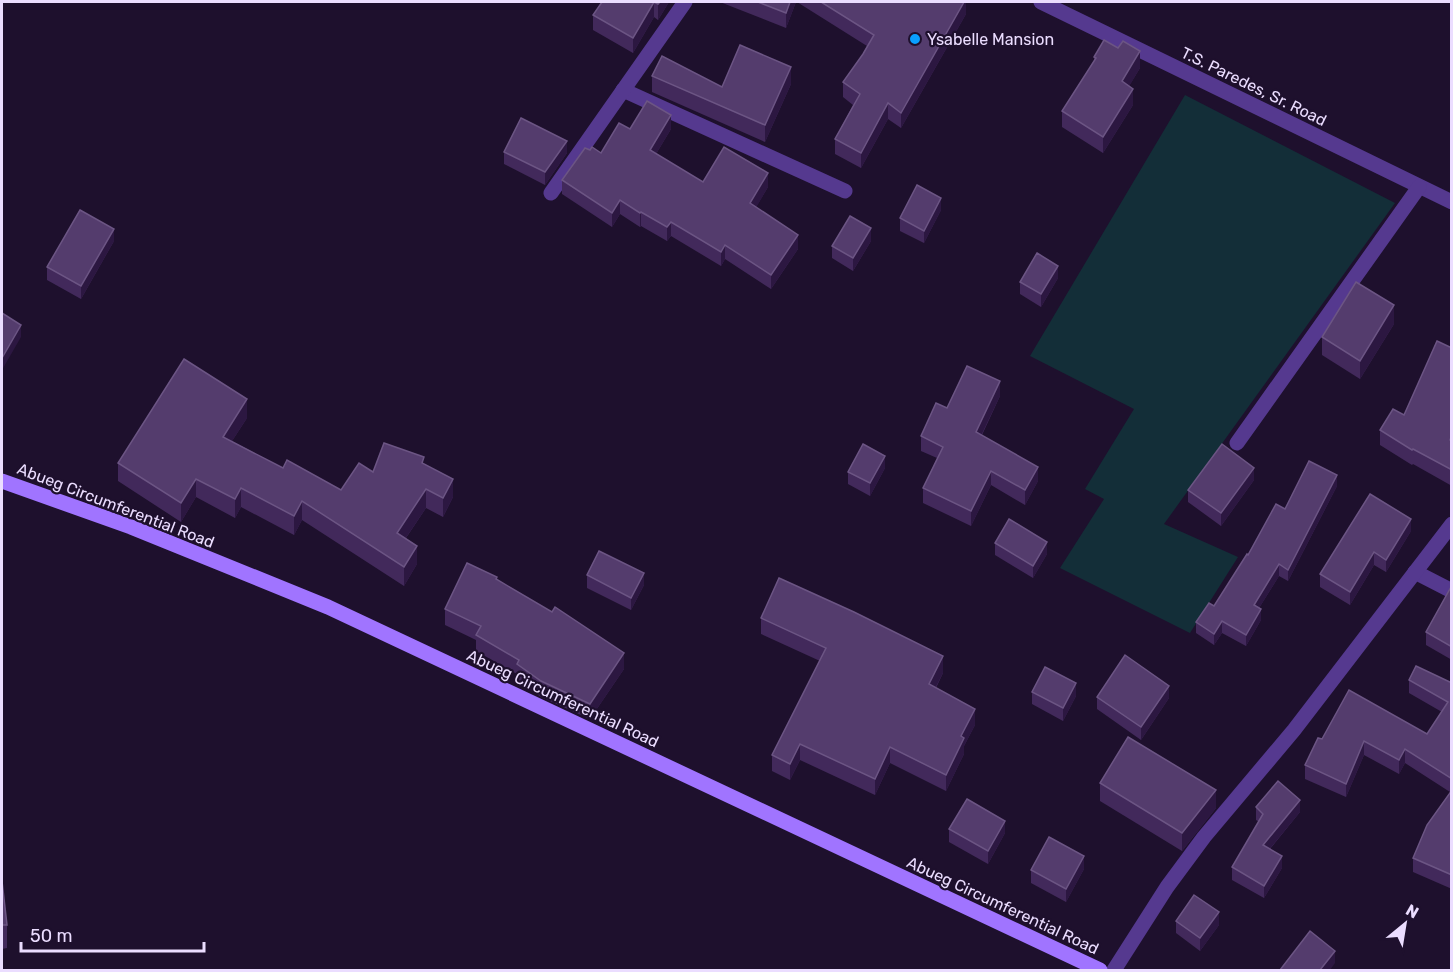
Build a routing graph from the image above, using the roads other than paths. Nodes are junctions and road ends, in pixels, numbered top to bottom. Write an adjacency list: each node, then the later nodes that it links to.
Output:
1 (685, 2): 3 (street)
2 (1041, 2): 4 (street, T.S. Paredes, Sr. Road)
3 (623, 90): 5 (street); 6 (street)
4 (1419, 187): 7 (street, T.S. Paredes, Sr. Road); 8 (street)
5 (846, 191)
6 (551, 193)
7 (1452, 202)
8 (1237, 443)
9 (2, 481): 13 (street, Abueg Circumferential Road)
10 (1452, 524): 11 (street)
11 (1415, 572): 12 (street); 14 (street)
12 (1452, 591)
13 (1100, 970)
14 (1114, 970)

